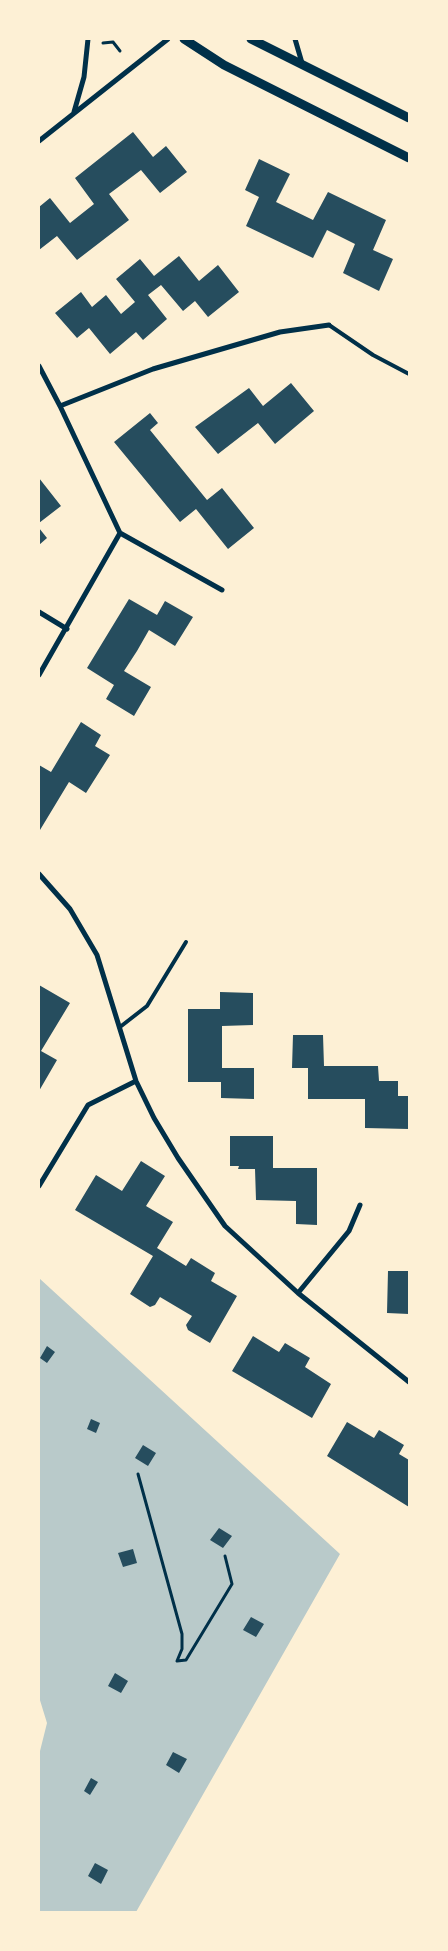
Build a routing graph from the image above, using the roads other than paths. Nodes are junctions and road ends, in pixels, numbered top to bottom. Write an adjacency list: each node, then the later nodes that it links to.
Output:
1 (88, 39): 7 (street)
2 (168, 39): 7 (street)
3 (184, 39): 10 (street)
4 (251, 39): 6 (street)
5 (295, 39): 6 (street)
6 (302, 63): 8 (street)
7 (74, 112): 9 (street)
8 (409, 118)
9 (39, 141)
10 (409, 158)
11 (329, 325): 13 (lane); 14 (street)
12 (39, 366): 14 (street)
13 (409, 374)
14 (60, 406): 15 (street)
15 (120, 533): 16 (street); 18 (street)
16 (222, 590)
17 (39, 612): 18 (street)
18 (67, 629): 19 (street)
19 (39, 675)
20 (39, 874): 22 (street)
21 (186, 942): 22 (lane)
22 (120, 1027): 23 (street)
23 (136, 1081): 24 (street); 26 (street)
24 (39, 1186)
25 (360, 1205): 26 (street)
26 (298, 1293): 27 (street)
27 (409, 1382)

